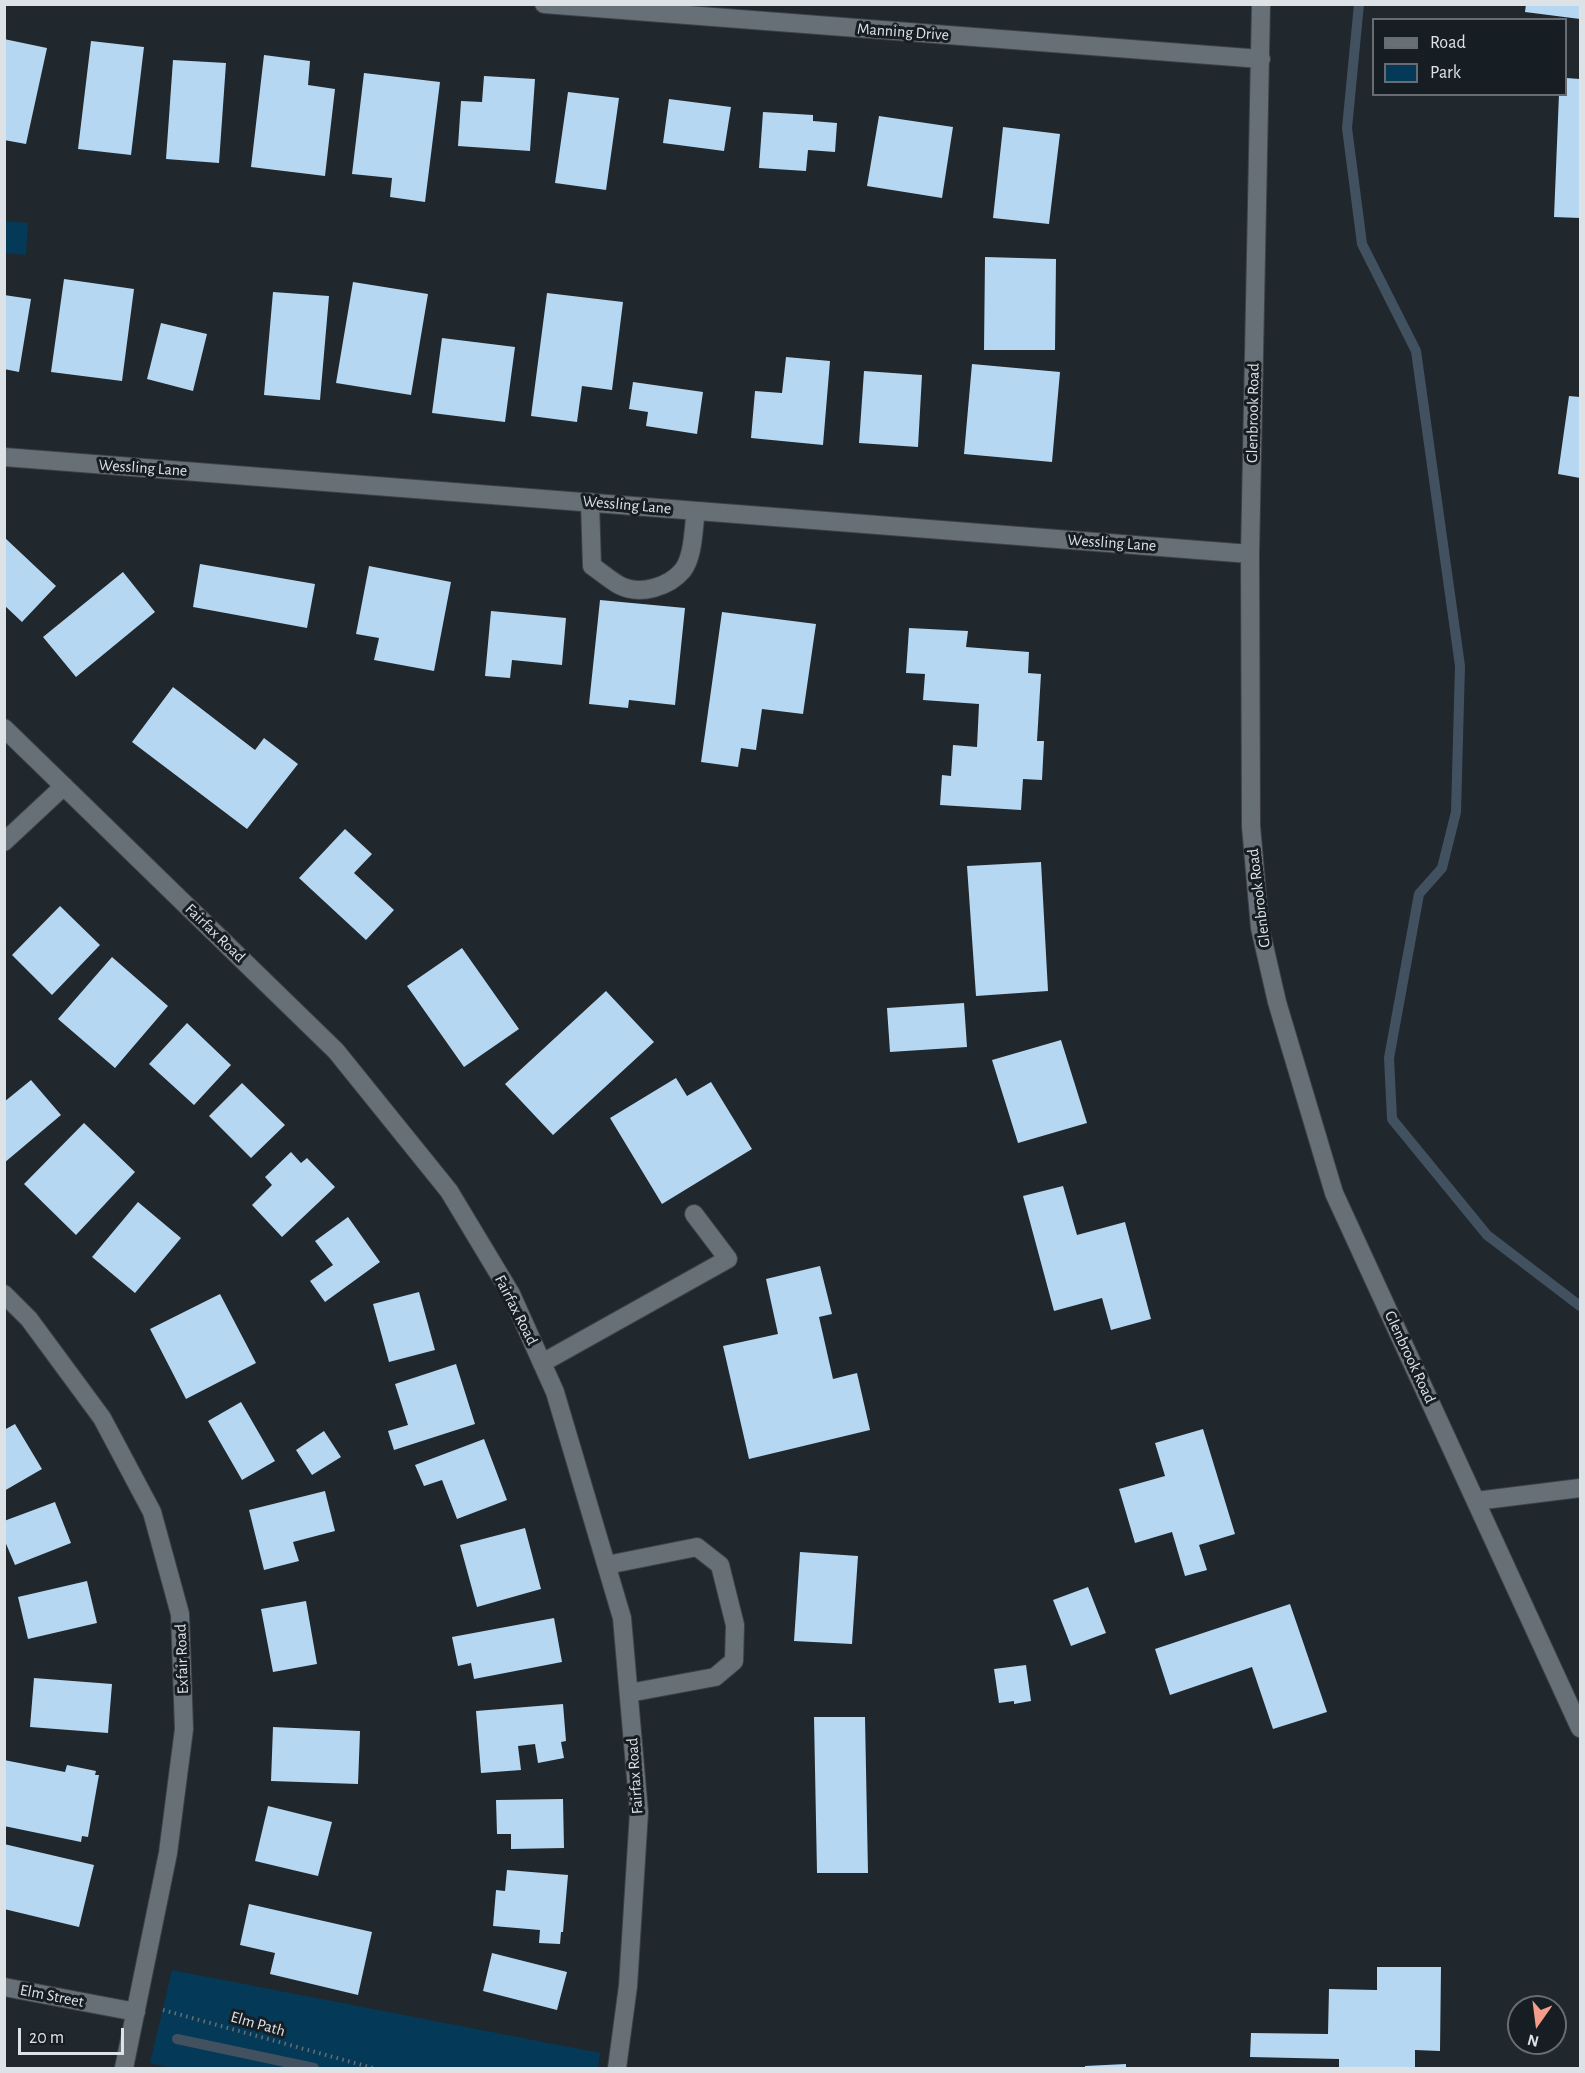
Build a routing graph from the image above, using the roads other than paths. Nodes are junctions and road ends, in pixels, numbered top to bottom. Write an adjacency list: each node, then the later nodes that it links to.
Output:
1 (544, 4): 3 (street, Manning Drive)
2 (1261, 4): 3 (street, Glenbrook Road)
3 (1261, 59): 7 (street, Glenbrook Road)
4 (4, 457): 5 (street, Wessling Lane)
5 (590, 502): 6 (street, Wessling Lane); 6 (street)
6 (696, 511): 7 (street, Wessling Lane)
7 (1250, 554): 15 (street, Glenbrook Road)
8 (4, 728): 9 (street, Fairfax Road)
9 (64, 786): 10 (street); 13 (street, Fairfax Road)
10 (4, 842)
11 (694, 1214): 13 (street)
12 (4, 1294): 20 (street, Exfair Road)
13 (542, 1363): 16 (street, Fairfax Road)
14 (1581, 1488): 15 (street)
15 (1476, 1501): 18 (street, Glenbrook Road)
16 (607, 1565): 17 (street, Fairfax Road); 17 (street)
17 (629, 1693): 22 (street, Fairfax Road)
18 (1581, 1728)
19 (4, 1987): 20 (street, Elm Street)
20 (136, 2012): 21 (street, Exfair Road)
21 (124, 2068)
22 (617, 2068)

